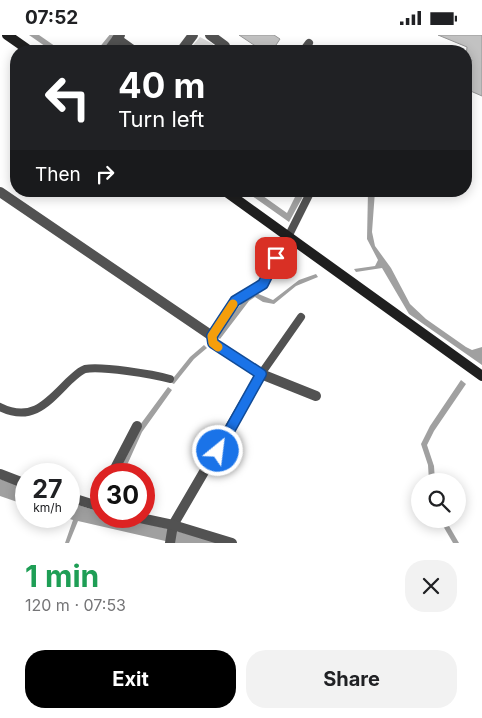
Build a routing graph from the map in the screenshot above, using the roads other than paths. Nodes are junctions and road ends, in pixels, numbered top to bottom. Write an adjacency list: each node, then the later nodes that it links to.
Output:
1 (7, 35): 3 (street)
2 (210, 35): 4 (street)
3 (21, 45)
4 (224, 45)
5 (0, 192): 10 (street)
6 (233, 197): 8 (street)
7 (308, 197): 8 (lane)
8 (288, 237): 10 (street); 12 (street)
9 (302, 317): 11 (lane)
10 (212, 336): 11 (street)
11 (261, 374): 14 (street); 21 (street)
12 (482, 376)
13 (170, 379): 15 (lane)
14 (316, 396)
15 (0, 407)
16 (137, 426): 17 (street)
17 (118, 463)
18 (0, 474): 19 (street)
19 (15, 480)
20 (155, 521): 21 (street)
21 (173, 525): 22 (street); 23 (street)
22 (170, 543)
23 (232, 543)

